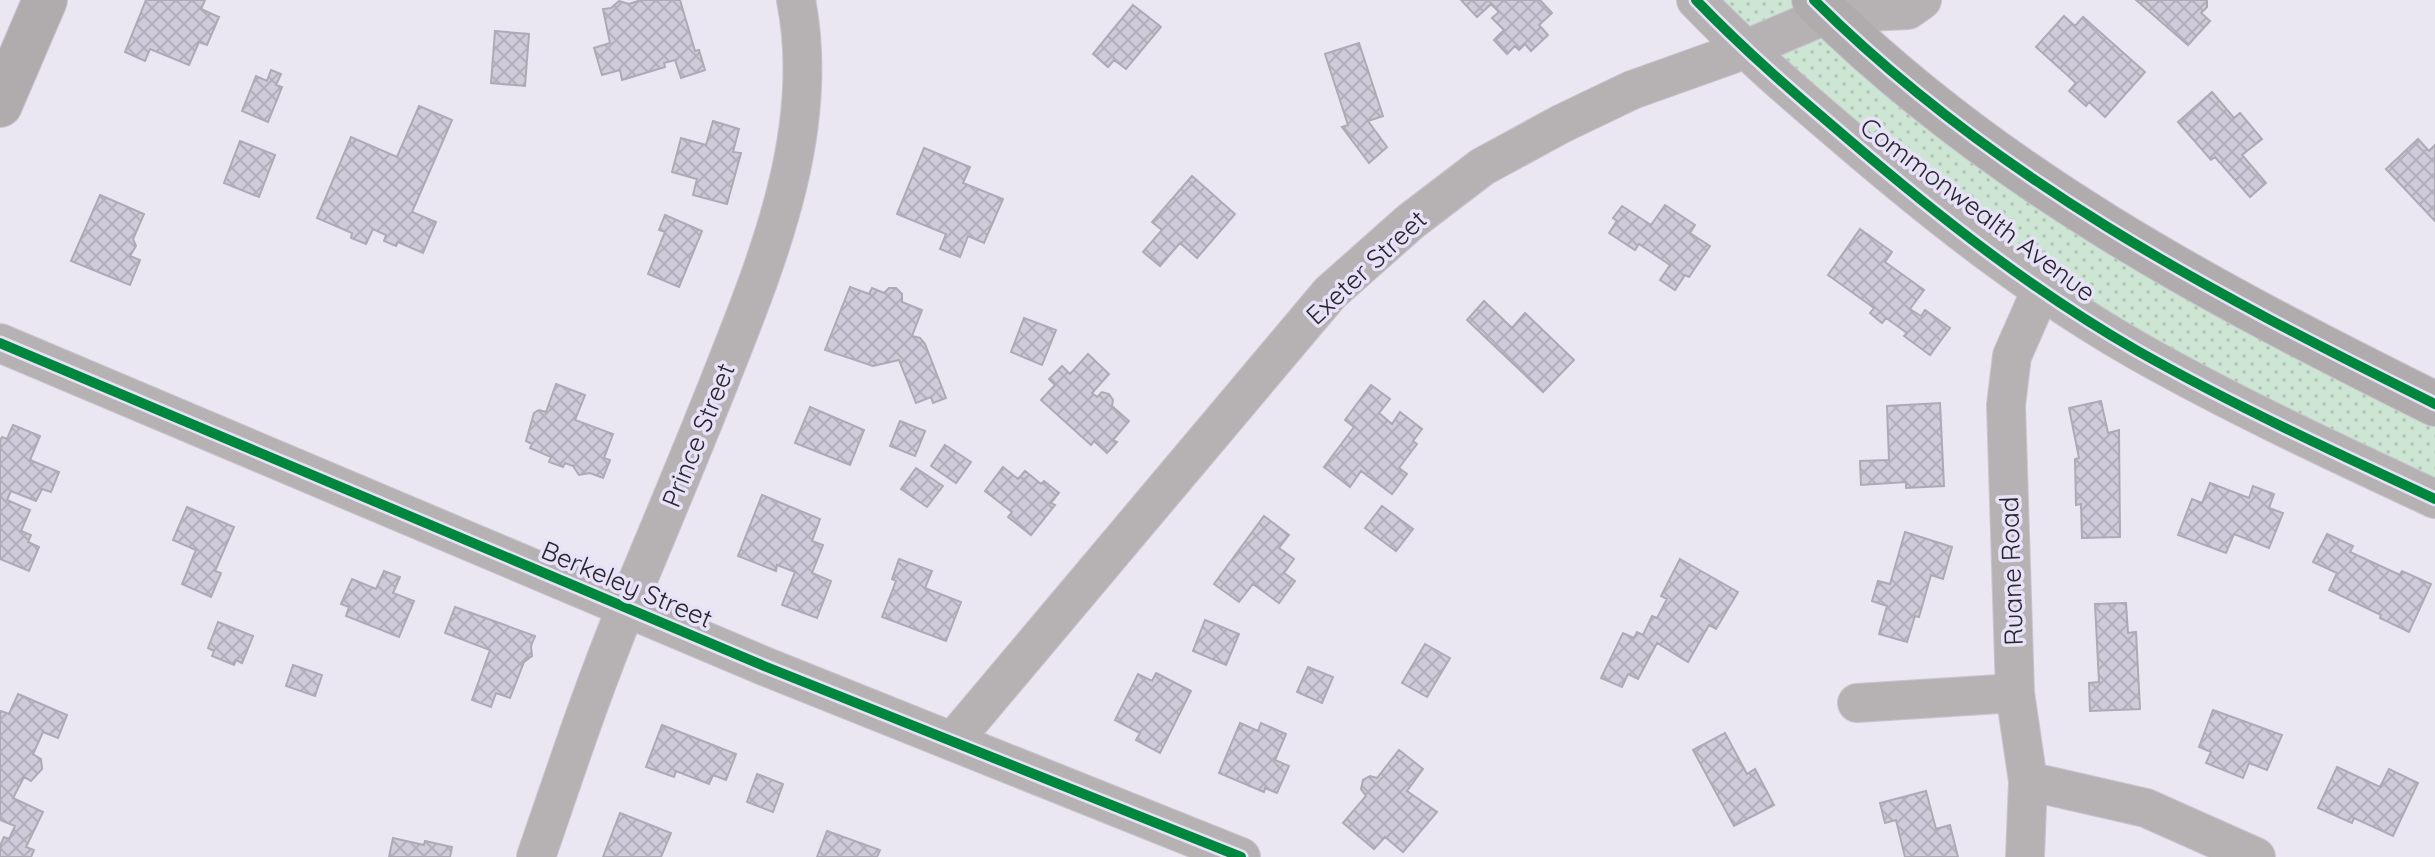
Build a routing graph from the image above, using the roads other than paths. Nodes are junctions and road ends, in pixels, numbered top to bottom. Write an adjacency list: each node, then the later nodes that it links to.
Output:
1 (45, 0): 7 (main road)
2 (796, 0): 12 (street, Prince Street)
3 (1696, 0): 6 (street, Commonwealth Avenue)
4 (1922, 0): 5 (street, Exeter Street)
5 (1821, 7): 6 (street, Exeter Street); 10 (main road)
6 (1744, 50): 8 (street, Commonwealth Avenue); 15 (street, Exeter Street)
7 (0, 105)
8 (2041, 290): 11 (street, Commonwealth Avenue); 13 (street, Ruane Road)
9 (0, 343): 12 (street, Berkeley Street)
10 (2435, 404)
11 (2435, 499)
12 (626, 608): 15 (street, Berkeley Street); 17 (street, Prince Street)
13 (2015, 693): 14 (street); 16 (street, Ruane Road)
14 (1857, 703)
15 (953, 741): 18 (street, Berkeley Street)
16 (2028, 781): 19 (street, Ruane Road); 20 (street)
17 (536, 857)
18 (1241, 857)
19 (2025, 857)
20 (2256, 857)

